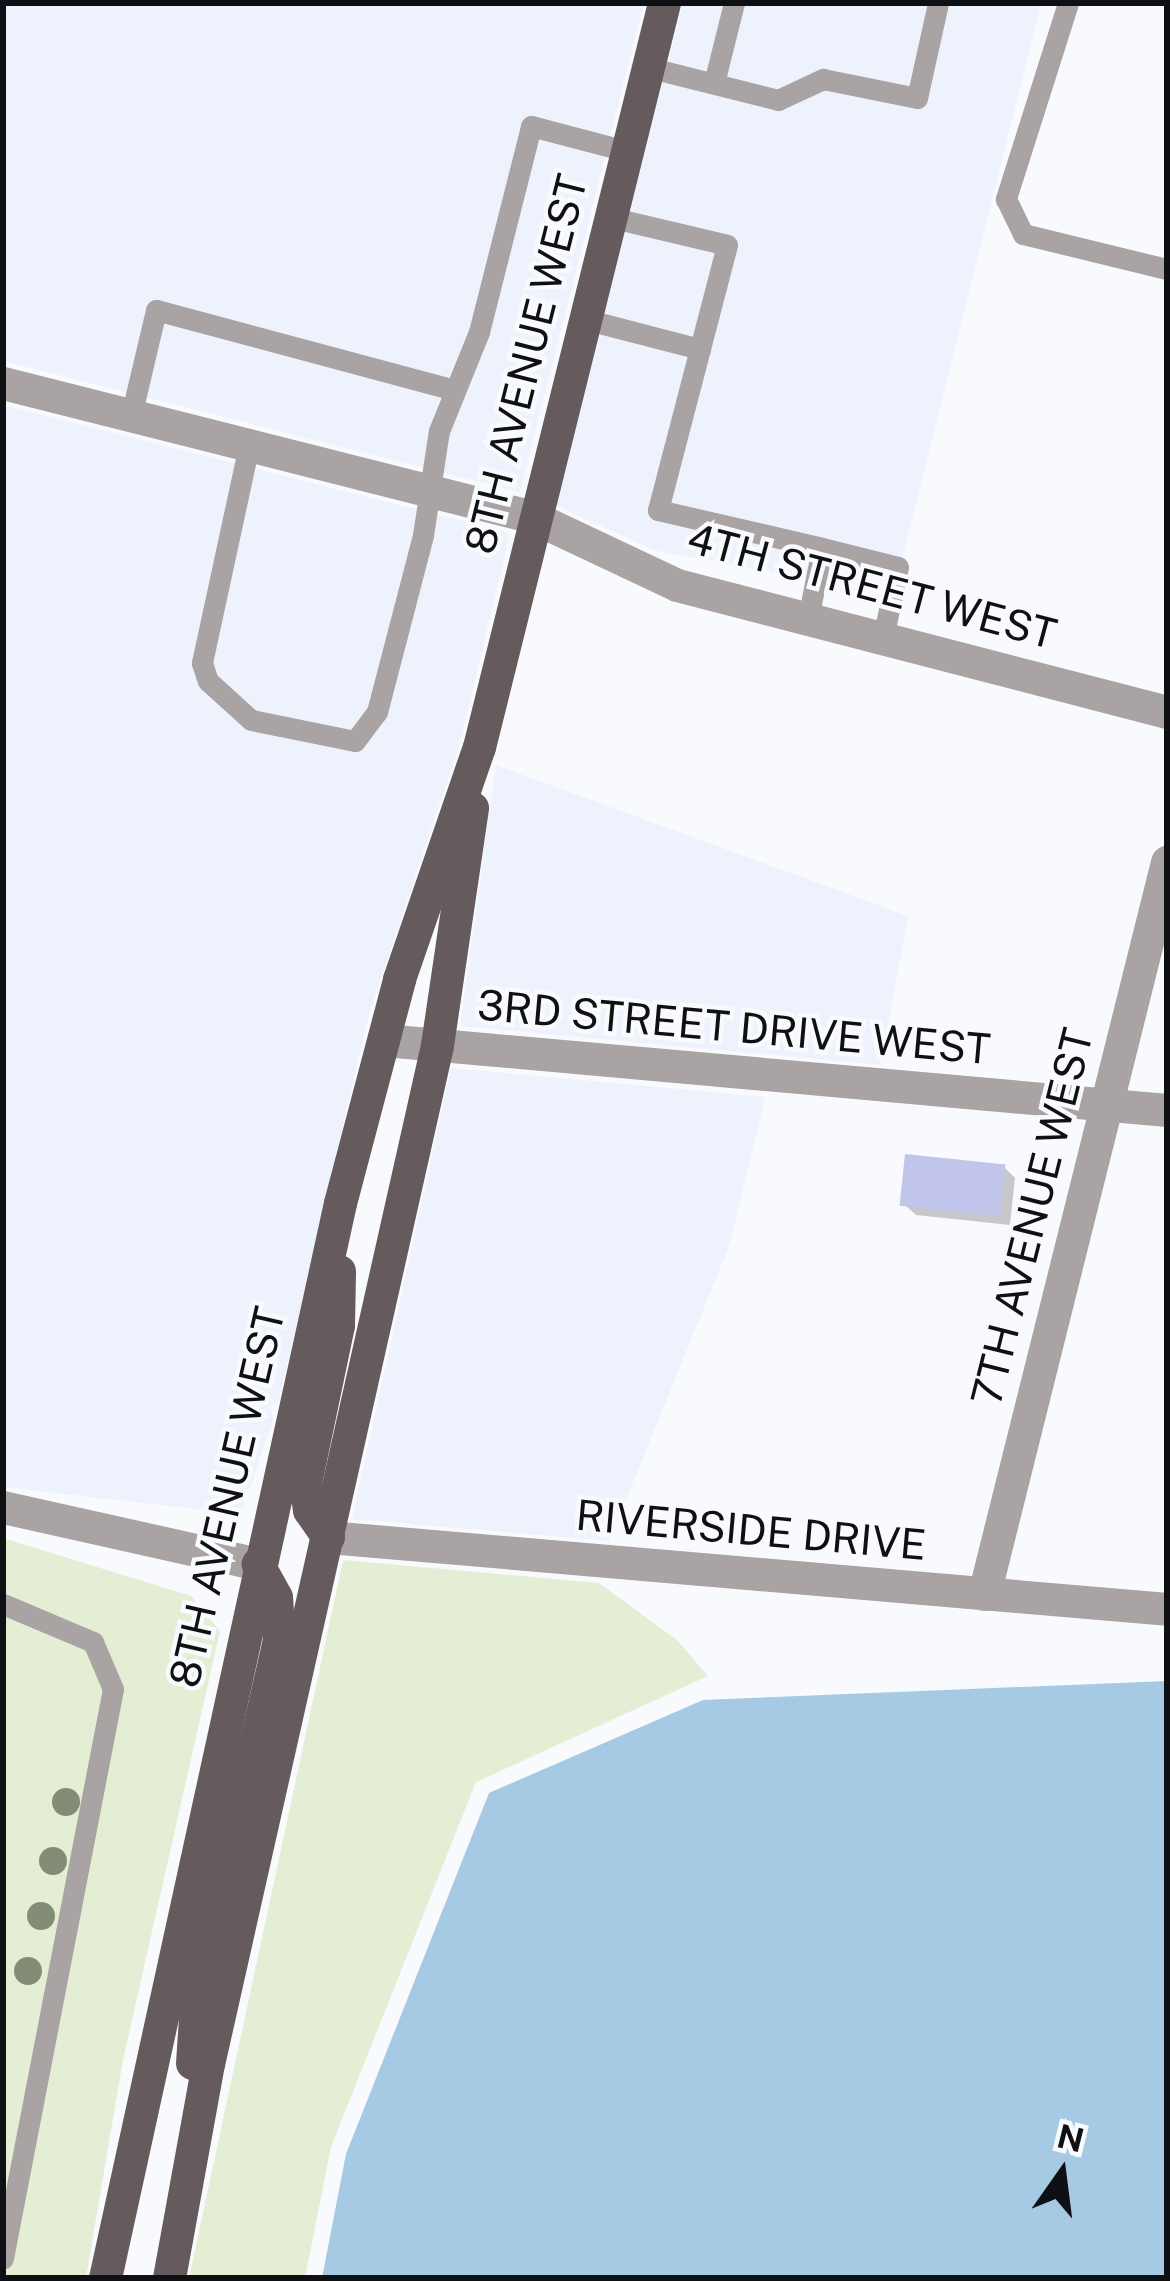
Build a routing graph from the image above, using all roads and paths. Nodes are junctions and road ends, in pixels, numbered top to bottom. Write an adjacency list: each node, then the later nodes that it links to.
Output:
1 (664, 3): 5 (main road, 8TH AVENUE WEST)
2 (734, 3): 6 (lane)
3 (938, 3): 6 (lane)
4 (1068, 3): 9 (lane)
5 (647, 67): 6 (lane); 7 (main road, 8TH AVENUE WEST)
6 (714, 83)
7 (626, 152): 8 (main road, 8TH AVENUE WEST); 13 (lane)
8 (609, 217): 10 (main road, 8TH AVENUE WEST); 11 (lane)
9 (1167, 269)
10 (584, 320): 11 (lane); 17 (main road, 8TH AVENUE WEST)
11 (700, 349): 18 (lane)
12 (3, 383): 14 (street, 4TH STREET WEST)
13 (455, 390): 14 (lane); 16 (lane)
14 (130, 416): 15 (street, 4TH STREET WEST)
15 (249, 445): 16 (street, 4TH STREET WEST); 16 (lane)
16 (430, 491): 17 (street, 4TH STREET WEST)
17 (533, 517): 19 (street, 4TH STREET WEST); 22 (main road, 8TH AVENUE WEST)
18 (822, 548): 19 (lane); 20 (lane)
19 (808, 619): 20 (street, 4TH STREET WEST)
20 (883, 638): 21 (street, 4TH STREET WEST)
21 (1167, 712)
22 (479, 747): 24 (main road, 8TH AVENUE WEST); 25 (main road, 8TH AVENUE WEST)
23 (1167, 862): 26 (street, 7TH AVENUE WEST)
24 (384, 1040): 25 (street, 3RD STREET DRIVE WEST); 28 (main road, 8TH AVENUE WEST)
25 (437, 1045): 26 (street, 3RD STREET DRIVE WEST); 30 (main road, 8TH AVENUE WEST)
26 (1106, 1107): 27 (street, 3RD STREET DRIVE WEST); 32 (street, 7TH AVENUE WEST)
27 (1167, 1110)
28 (340, 1204): 30 (main road); 31 (main road, 8TH AVENUE WEST)
29 (3, 1507): 31 (street)
30 (328, 1537): 32 (street, RIVERSIDE DRIVE); 35 (main road, 8TH AVENUE WEST)
31 (258, 1564): 35 (main road); 37 (main road, 8TH AVENUE WEST)
32 (984, 1594): 34 (street, RIVERSIDE DRIVE)
33 (3, 1604): 36 (lane)
34 (1167, 1609)
35 (187, 2169): 38 (main road, 8TH AVENUE WEST)
36 (3, 2258)
37 (106, 2278)
38 (169, 2278)

